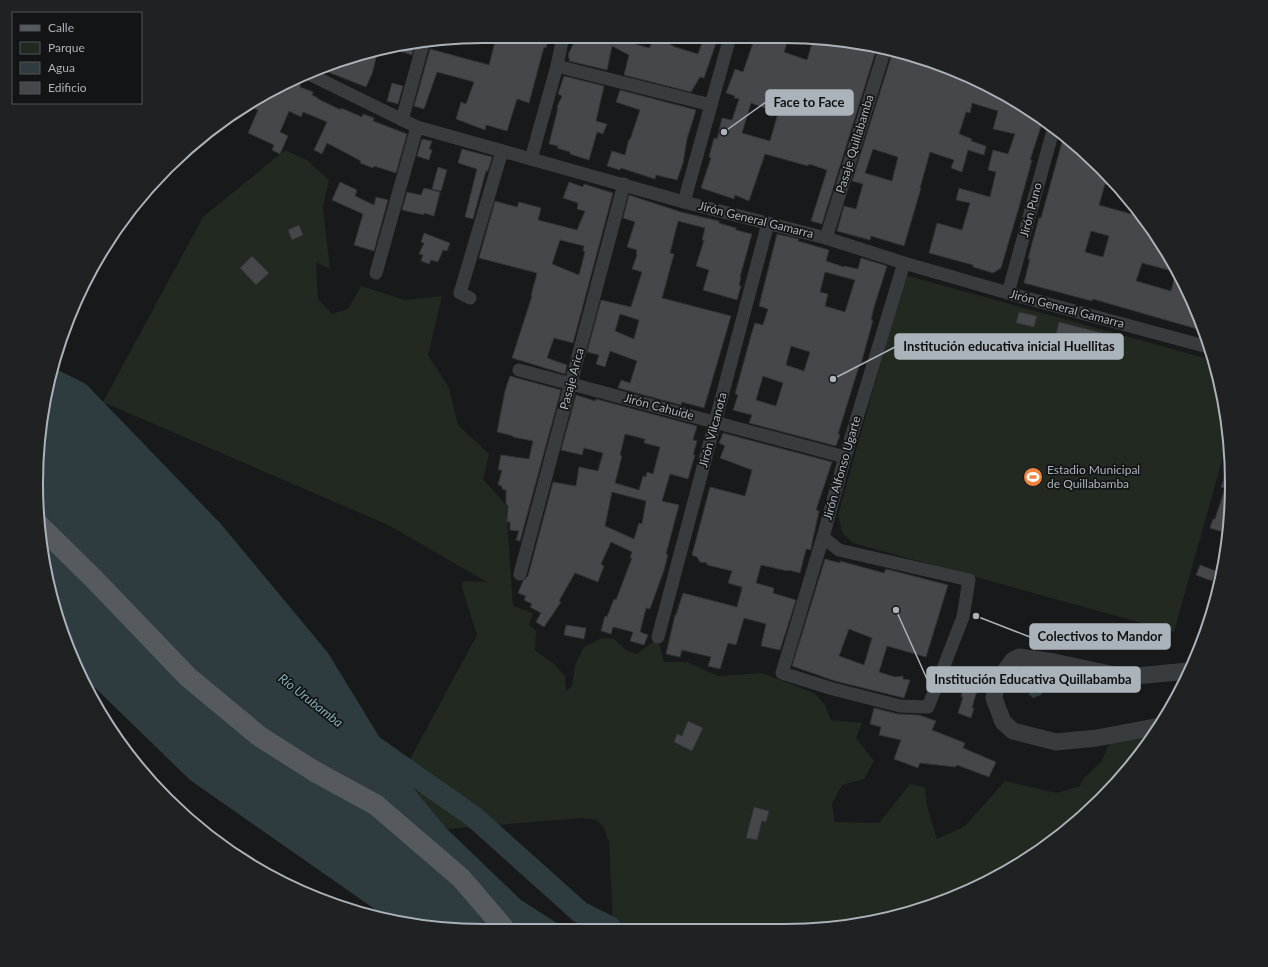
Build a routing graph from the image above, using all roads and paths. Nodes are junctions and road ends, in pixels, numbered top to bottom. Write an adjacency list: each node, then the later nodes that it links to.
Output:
1 (561, 43): 5 (street)
2 (728, 43): 7 (street)
3 (422, 48): 8 (street)
4 (883, 54): 16 (street, Pasaje Quillabamba)
5 (556, 66): 7 (street); 12 (street)
6 (315, 77): 8 (street, Jirón General Gamarra)
7 (711, 105): 14 (street)
8 (402, 120): 9 (street, Jirón General Gamarra)
9 (417, 127): 11 (street, Jirón General Gamarra); 18 (street)
10 (1052, 133): 19 (street, Jirón Puno)
11 (502, 151): 12 (street, Jirón General Gamarra); 20 (street)
12 (531, 159): 13 (street, Jirón General Gamarra)
13 (624, 184): 14 (street, Jirón General Gamarra); 23 (street, Pasaje Arica)
14 (684, 202): 15 (street, Jirón General Gamarra)
15 (768, 223): 16 (street, Jirón General Gamarra); 24 (street, Jirón Vilcanota)
16 (826, 238): 17 (street, Jirón General Gamarra)
17 (904, 263): 19 (street, Jirón General Gamarra); 25 (street, Jirón Alfonso Ugarte)
18 (376, 274)
19 (1008, 293): 21 (street, Jirón General Gamarra)
20 (470, 298)
21 (1203, 346)
22 (519, 370): 23 (street, Jirón Cahuide)
23 (570, 383): 24 (street, Jirón Cahuide); 28 (street, Pasaje Arica)
24 (716, 422): 25 (street, Jirón Cahuide); 29 (street, Jirón Vilcanota)
25 (845, 457): 27 (street, Jirón Alfonso Ugarte)
26 (46, 532): 32 (main road)
27 (823, 536): 27 (street, Jirón Alfonso Ugarte)
28 (520, 574)
29 (658, 637)
30 (1183, 672): 31 (street)
31 (1151, 728)
32 (500, 924)

